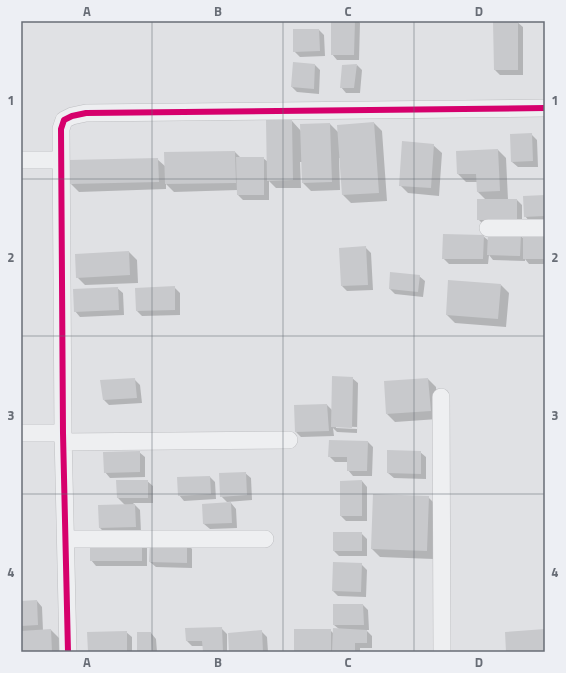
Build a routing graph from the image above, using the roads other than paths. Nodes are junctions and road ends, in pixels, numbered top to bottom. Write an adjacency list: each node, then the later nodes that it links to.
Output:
1 (545, 108): 3 (street)
2 (21, 160): 3 (street)
3 (61, 160): 8 (street)
4 (488, 228): 5 (street)
5 (545, 228)
6 (441, 397): 13 (street)
7 (21, 433): 8 (street)
8 (63, 438): 9 (street); 10 (street)
9 (289, 440)
10 (66, 539): 11 (street); 12 (street)
11 (265, 539)
12 (68, 652)
13 (442, 652)

